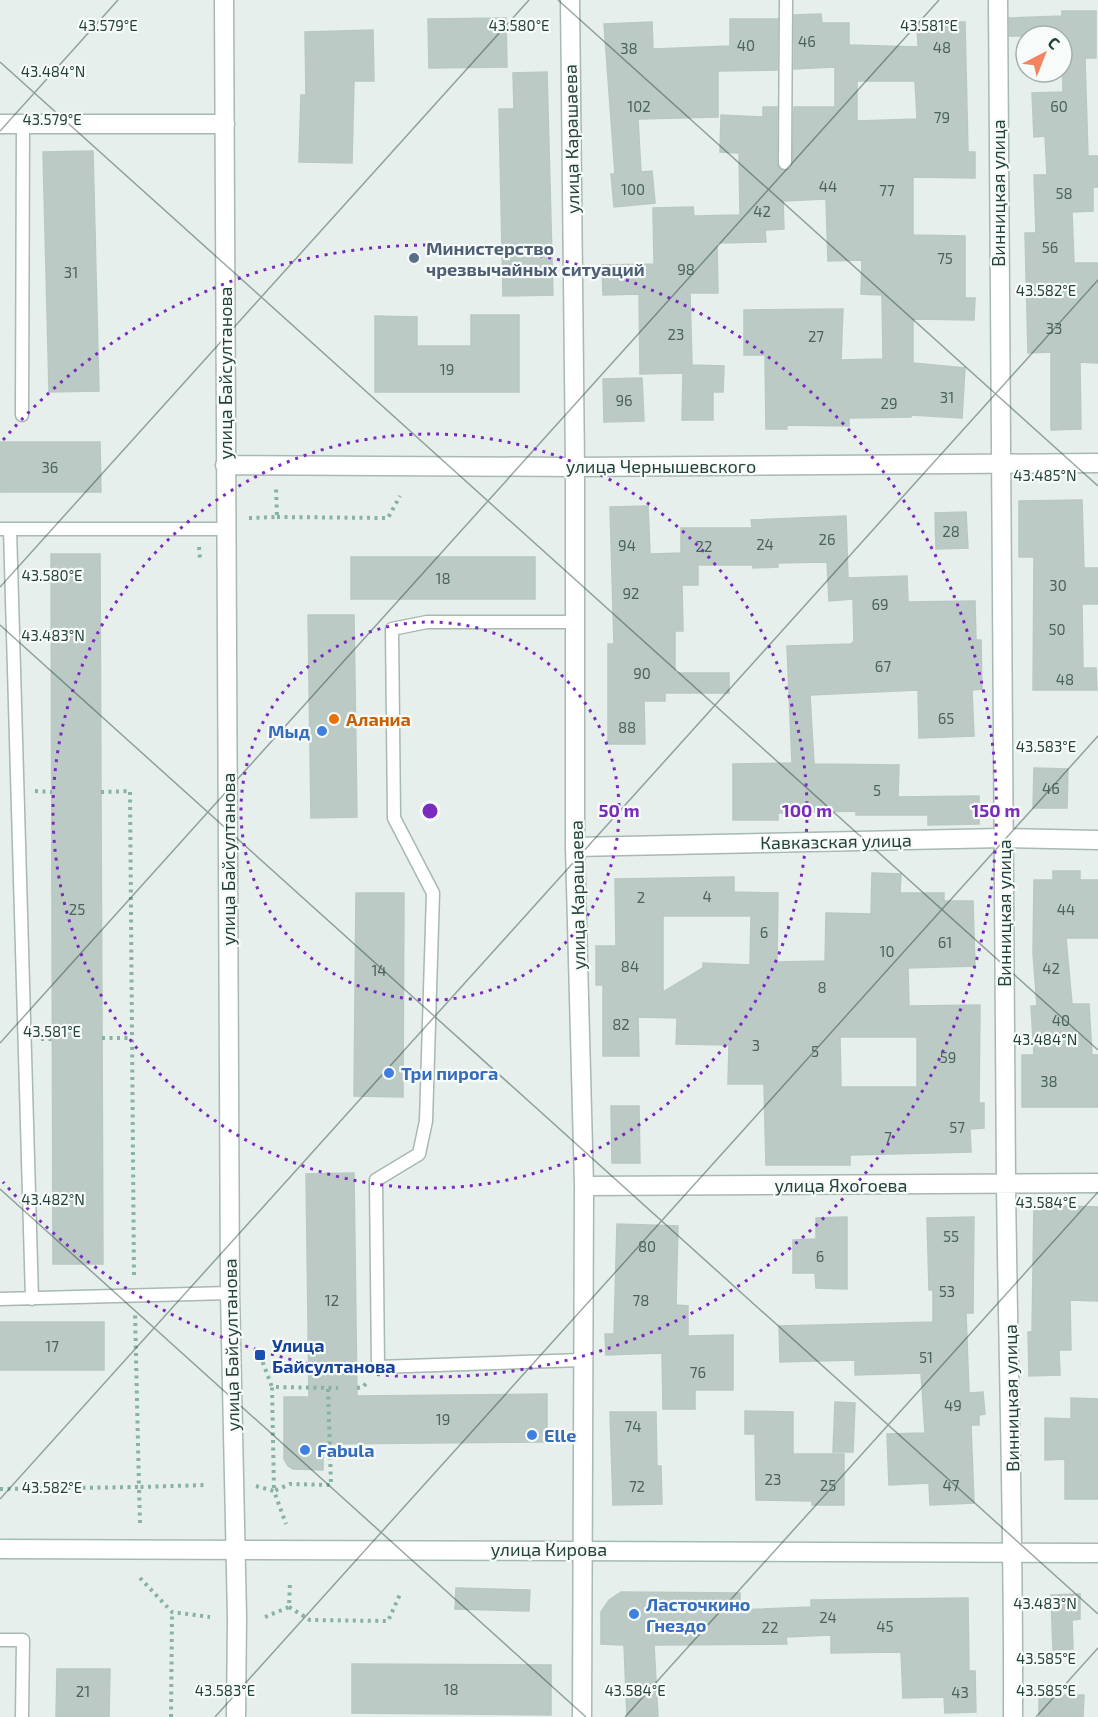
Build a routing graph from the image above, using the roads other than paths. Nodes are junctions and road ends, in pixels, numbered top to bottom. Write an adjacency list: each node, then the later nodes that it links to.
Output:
1 (224, 0): 7 (street, улица Байсултанова)
2 (570, 0): 13 (street, улица Карашаева)
3 (786, 0): 8 (lane)
4 (998, 0): 11 (street, Винницкая улица)
5 (0, 124): 6 (street)
6 (23, 124): 7 (street); 9 (lane)
7 (225, 124): 12 (street, улица Байсултанова)
8 (785, 163)
9 (22, 415)
10 (1098, 463): 11 (street, улица Чернышевского)
11 (998, 464): 13 (street, улица Чернышевского); 17 (street, Винницкая улица)
12 (225, 465): 13 (street, улица Чернышевского); 15 (street, улица Байсултанова)
13 (575, 467): 16 (street, улица Карашаева)
14 (5, 529): 15 (lane); 25 (lane)
15 (227, 529): 23 (street, улица Байсултанова)
16 (575, 622): 19 (street, улица Карашаева); 26 (lane)
17 (1003, 838): 18 (street, Кавказская улица); 19 (street, Кавказская улица); 21 (street, Винницкая улица)
18 (1098, 840)
19 (575, 846): 22 (street, улица Карашаева)
20 (1098, 1183): 21 (street, улица Яхогоева)
21 (1006, 1184): 22 (street, улица Яхогоева); 30 (street, Винницкая улица)
22 (584, 1186): 26 (street, улица Карашаева)
23 (230, 1293): 25 (lane); 29 (street, улица Байсултанова)
24 (0, 1299): 25 (lane)
25 (32, 1299)
26 (582, 1360): 28 (street, улица Карашаева)
27 (0, 1549): 29 (street, улица Кирова)
28 (581, 1549): 29 (street, улица Кирова); 30 (street, улица Кирова); 35 (street, улица Карашаева)
29 (234, 1550): 34 (street, улица Байсултанова)
30 (1014, 1553): 31 (street, улица Кирова); 36 (street, Винницкая улица)
31 (1098, 1553)
32 (0, 1640): 33 (lane)
33 (22, 1717)
34 (236, 1717)
35 (582, 1717)
36 (1013, 1717)

